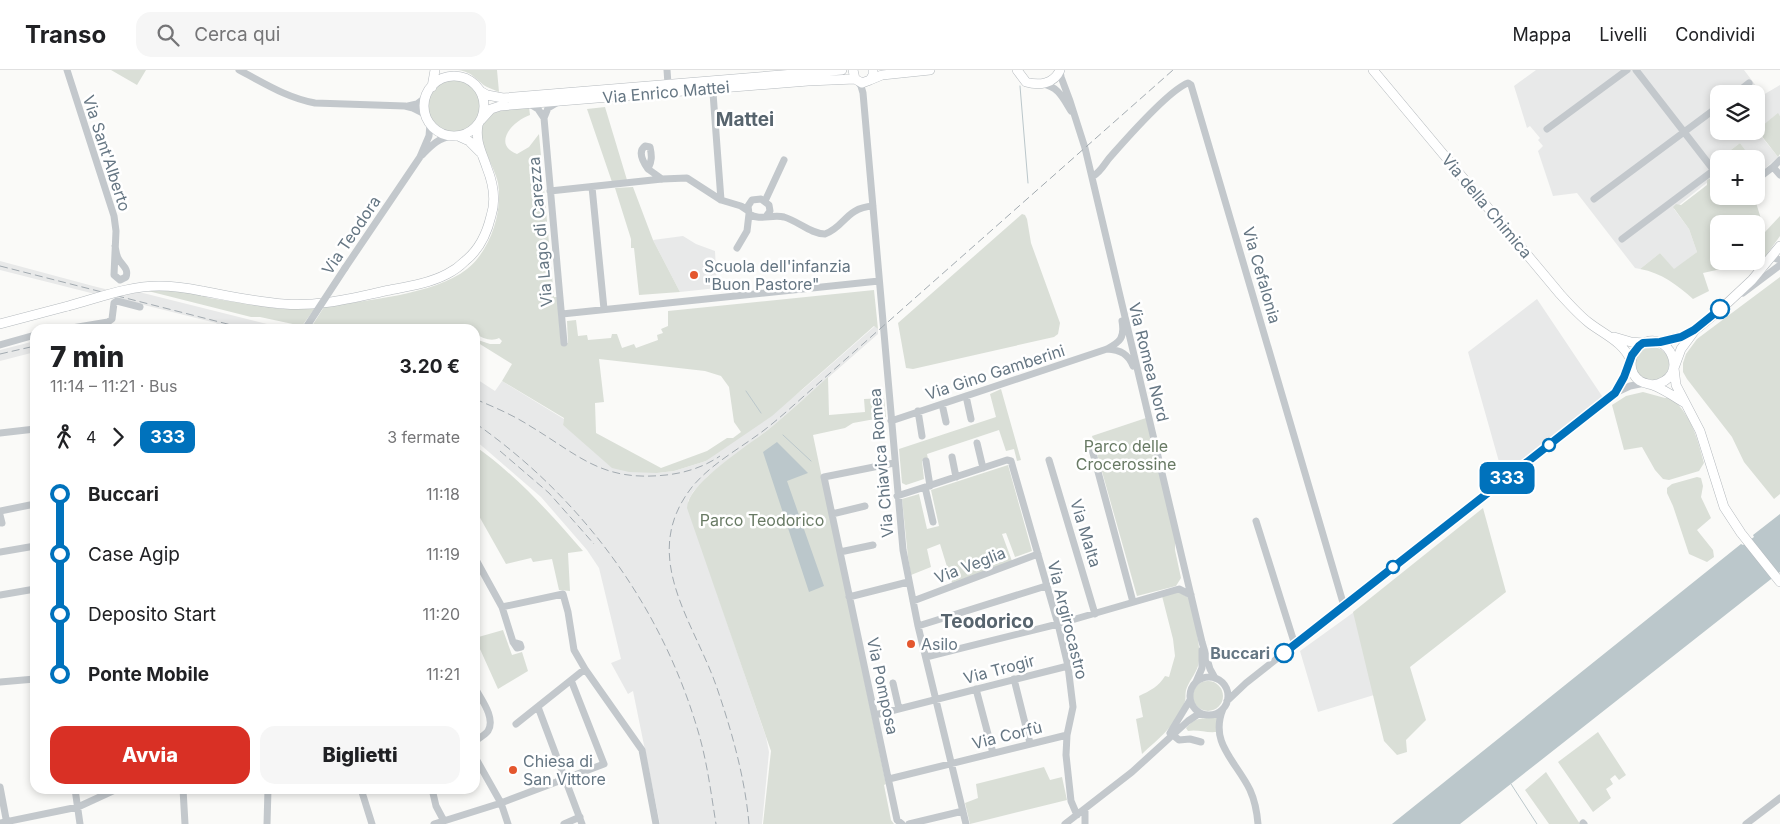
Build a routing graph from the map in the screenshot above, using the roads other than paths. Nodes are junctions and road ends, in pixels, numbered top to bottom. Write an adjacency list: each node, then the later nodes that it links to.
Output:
1 (67, 70): 62 (street, Via Sant'Alberto)
2 (239, 70): 27 (street)
3 (435, 70): 21 (main road)
4 (444, 70): 15 (main road)
5 (667, 70): 18 (street)
6 (842, 70): 14 (main road, Via Enrico Mattei)
7 (873, 70): 16 (main road)
8 (930, 70): 16 (main road, Via Enrico Mattei)
9 (1017, 70): 19 (main road)
10 (1060, 70): 19 (main road); 31 (street, Via Romea Nord)
11 (1373, 70): 74 (main road, Via della Chimica)
12 (1627, 70): 34 (street)
13 (1636, 70): 35 (street)
14 (748, 74): 18 (main road, Via Enrico Mattei)
15 (456, 77): 21 (main road); 23 (main road)
16 (861, 79): 22 (main road, Via Enrico Mattei); 56 (street, Via Chiavica Romea)
17 (1749, 83): 20 (street)
18 (668, 84): 23 (main road, Via Enrico Mattei)
19 (1041, 84): 31 (street, Via Romea Nord)
20 (1746, 85)
21 (432, 87): 24 (main road)
22 (713, 90): 25 (main road, Via Enrico Mattei); 52 (street)
23 (480, 91): 32 (main road)
24 (426, 97): 27 (street); 29 (main road)
25 (558, 101): 26 (main road, Via Enrico Mattei); 30 (street)
26 (530, 104): 30 (street); 32 (main road, Via Enrico Mattei)
27 (405, 106): 29 (street)
28 (1710, 112): 35 (street)
29 (425, 114): 33 (main road)
30 (544, 118): 50 (street, Via Lago di Carezza)
31 (1076, 118): 47 (street, Via Romea Nord)
32 (480, 122): 36 (main road); 37 (main road)
33 (430, 124): 36 (main road); 38 (street, Via Teodora)
34 (1547, 130)
35 (1683, 132): 41 (street); 51 (street)
36 (455, 136): 37 (main road); 38 (street, Via Teodora)
37 (480, 152): 70 (main road, bridge)
38 (420, 157): 72 (street, Via Teodora, bridge)
39 (784, 160): 54 (street)
40 (1780, 160): 42 (street)
41 (1710, 165)
42 (1773, 167): 45 (street); 46 (street)
43 (648, 169): 48 (street)
44 (1710, 173): 59 (street)
45 (1765, 173)
46 (1780, 175)
47 (1092, 177): 66 (street, Via Romea Nord); 132 (street, Via Cefalonia)
48 (662, 179): 49 (street); 52 (street)
49 (592, 188): 50 (street); 68 (street)
50 (550, 191): 69 (street, Via Lago di Carezza)
51 (1594, 199)
52 (721, 200): 55 (street)
53 (752, 200): 54 (street); 55 (street); 57 (street)
54 (765, 201): 58 (street)
55 (730, 202): 57 (street)
56 (873, 206): 58 (street); 64 (street, Via Chiavica Romea)
57 (748, 212): 58 (street); 60 (street)
58 (767, 215)
59 (1622, 239)
60 (737, 248)
61 (1778, 253): 65 (main road)
62 (117, 262)
63 (1780, 265): 65 (street)
64 (879, 281): 68 (street); 92 (street, Via Chiavica Romea)
65 (1732, 300): 73 (main road)
66 (1121, 306): 80 (street, Via Romea Nord); 81 (street)
67 (140, 307): 71 (street)
68 (604, 309): 69 (street)
69 (562, 314): 77 (street, Via Lago di Carezza)
70 (0, 324)
71 (96, 324)
72 (308, 324)
73 (1694, 330): 76 (main road); 83 (main road)
74 (1608, 335): 78 (main road, Via della Chimica); 82 (main road, Via della Chimica)
75 (30, 336): 79 (street)
76 (1660, 342): 78 (main road); 83 (main road)
77 (564, 343)
78 (1643, 343): 82 (main road)
79 (0, 345)
80 (1131, 345): 81 (street, Via Gino Gamberini); 84 (street, Via Romea Nord)
81 (1118, 346): 84 (street); 87 (street, Via Gino Gamberini)
82 (1631, 361): 85 (main road); 86 (street)
83 (1674, 368): 85 (main road); 89 (main road)
84 (1138, 374): 120 (street, Via Romea Nord)
85 (1648, 384): 86 (street); 89 (main road)
86 (1615, 393): 132 (street)
87 (966, 396): 88 (street, Via Gino Gamberini); 91 (street)
88 (942, 404): 90 (street, Via Gino Gamberini); 93 (street)
89 (1685, 404): 123 (main road)
90 (918, 411): 92 (street, Via Gino Gamberini); 96 (street)
91 (972, 419)
92 (891, 421): 102 (street, Via Chiavica Romea)
93 (946, 422)
94 (30, 430): 95 (street)
95 (0, 433)
96 (922, 436)
97 (1090, 442): 131 (street)
98 (977, 443): 103 (street)
99 (952, 457): 104 (street)
100 (926, 460): 105 (street)
101 (1049, 460): 134 (street, Via Malta)
102 (894, 463): 106 (street, Via Chiavica Romea); 110 (street, Via Pomposa)
103 (983, 468): 104 (street); 119 (street, Via Argirocastro)
104 (956, 477): 105 (street)
105 (928, 487): 106 (street); 113 (street)
106 (897, 496): 122 (street, Via Chiavica Romea)
107 (30, 505): 109 (street)
108 (865, 506): 110 (street)
109 (0, 511)
110 (832, 514): 118 (street, Via Pomposa)
111 (0, 515): 114 (street)
112 (1256, 521): 139 (street)
113 (933, 522)
114 (2, 524)
115 (873, 545): 118 (street)
116 (30, 547): 117 (street)
117 (0, 552)
118 (840, 552): 129 (street, Via Pomposa)
119 (1038, 554): 124 (street, Via Argirocastro); 130 (street, Via Veglia)
120 (1184, 565): 125 (street); 128 (street, Via Romea Nord)
121 (480, 567): 133 (street)
122 (908, 582): 129 (street); 130 (street, Via Chiavica Romea)
123 (1780, 582)
124 (1046, 586): 135 (street, Via Argirocastro); 136 (street)
125 (1179, 589): 128 (street); 131 (street)
126 (30, 591): 127 (street)
127 (0, 595)
128 (1191, 595): 138 (street, Via Romea Nord)
129 (849, 597): 161 (street, Via Pomposa)
130 (913, 602): 136 (street, Via Chiavica Romea)
131 (1133, 602): 134 (street)
132 (1344, 606): 139 (street)
133 (502, 607): 137 (street); 142 (street)
134 (1095, 614): 135 (street)
135 (1058, 624): 140 (street); 141 (street, Via Argirocastro)
136 (918, 626): 140 (street, Via Chiavica Romea)
137 (513, 642)
138 (1202, 642): 143 (street, Via Romea Nord); 148 (street, Via Romea Nord)
139 (1295, 645): 150 (street)
140 (926, 656): 153 (street, Via Chiavica Romea)
141 (1068, 666): 145 (street, Via Trogir); 164 (street, Via Argirocastro)
142 (585, 670): 146 (street); 202 (street)
143 (1215, 678): 148 (street); 151 (street)
144 (30, 679): 147 (street)
145 (1014, 679): 152 (street, Via Trogir); 167 (street)
146 (571, 680): 157 (street); 174 (street)
147 (0, 682)
148 (1196, 682): 154 (street)
149 (893, 683): 158 (street)
150 (1246, 683): 151 (street); 155 (street)
151 (1223, 684): 155 (street)
152 (976, 689): 153 (street, Via Trogir); 168 (street)
153 (937, 699): 158 (street, Via Trogir); 170 (street, Via Chiavica Romea)
154 (1190, 700): 160 (street); 163 (street)
155 (1227, 701): 159 (street)
156 (480, 702): 165 (street)
157 (538, 707): 162 (street); 174 (street)
158 (899, 709): 161 (street, Via Trogir)
159 (1223, 709): 160 (street); 171 (street)
160 (1200, 713): 163 (street)
161 (875, 715): 173 (street, Via Pomposa)
162 (516, 724)
163 (1173, 732): 166 (street); 188 (street)
164 (1067, 735): 167 (street, Via Corfù); 176 (street, Via Argirocastro)
165 (480, 737)
166 (1201, 742)
167 (1030, 743): 168 (street, Via Corfù)
168 (993, 753): 170 (street, Via Corfù)
169 (1225, 756): 171 (street)
170 (952, 762): 173 (street, Via Corfù); 189 (street, Via Chiavica Romea)
171 (1232, 762): 208 (street)
172 (480, 766): 186 (street)
173 (889, 779): 203 (street, Via Pomposa)
174 (566, 780): 186 (street); 191 (street)
175 (0, 787): 193 (street)
176 (1070, 790): 188 (street); 190 (street, Via Argirocastro)
177 (76, 794): 187 (street)
178 (107, 794): 187 (street)
179 (183, 794): 196 (street)
180 (268, 794): 197 (street)
181 (363, 794): 198 (street)
182 (433, 794): 185 (street)
183 (438, 794): 185 (street)
184 (1780, 798): 209 (street)
185 (435, 803): 192 (street); 199 (street)
186 (501, 804): 192 (street); 200 (street)
187 (78, 807): 193 (street); 195 (street)
188 (1085, 809): 190 (street); 207 (street)
189 (963, 811): 204 (street); 205 (street, Via Chiavica Romea)
190 (1077, 815): 194 (street)
191 (581, 821): 201 (street)
192 (448, 822): 199 (street)
193 (5, 823)
194 (1066, 823): 206 (street)
195 (80, 824)
196 (185, 824)
197 (267, 824)
198 (372, 824)
199 (434, 824)
200 (508, 824)
201 (564, 824)
202 (656, 824)
203 (902, 824)
204 (909, 824)
205 (966, 824)
206 (1058, 824)
207 (1084, 824)
208 (1258, 824)
209 (1746, 824)

